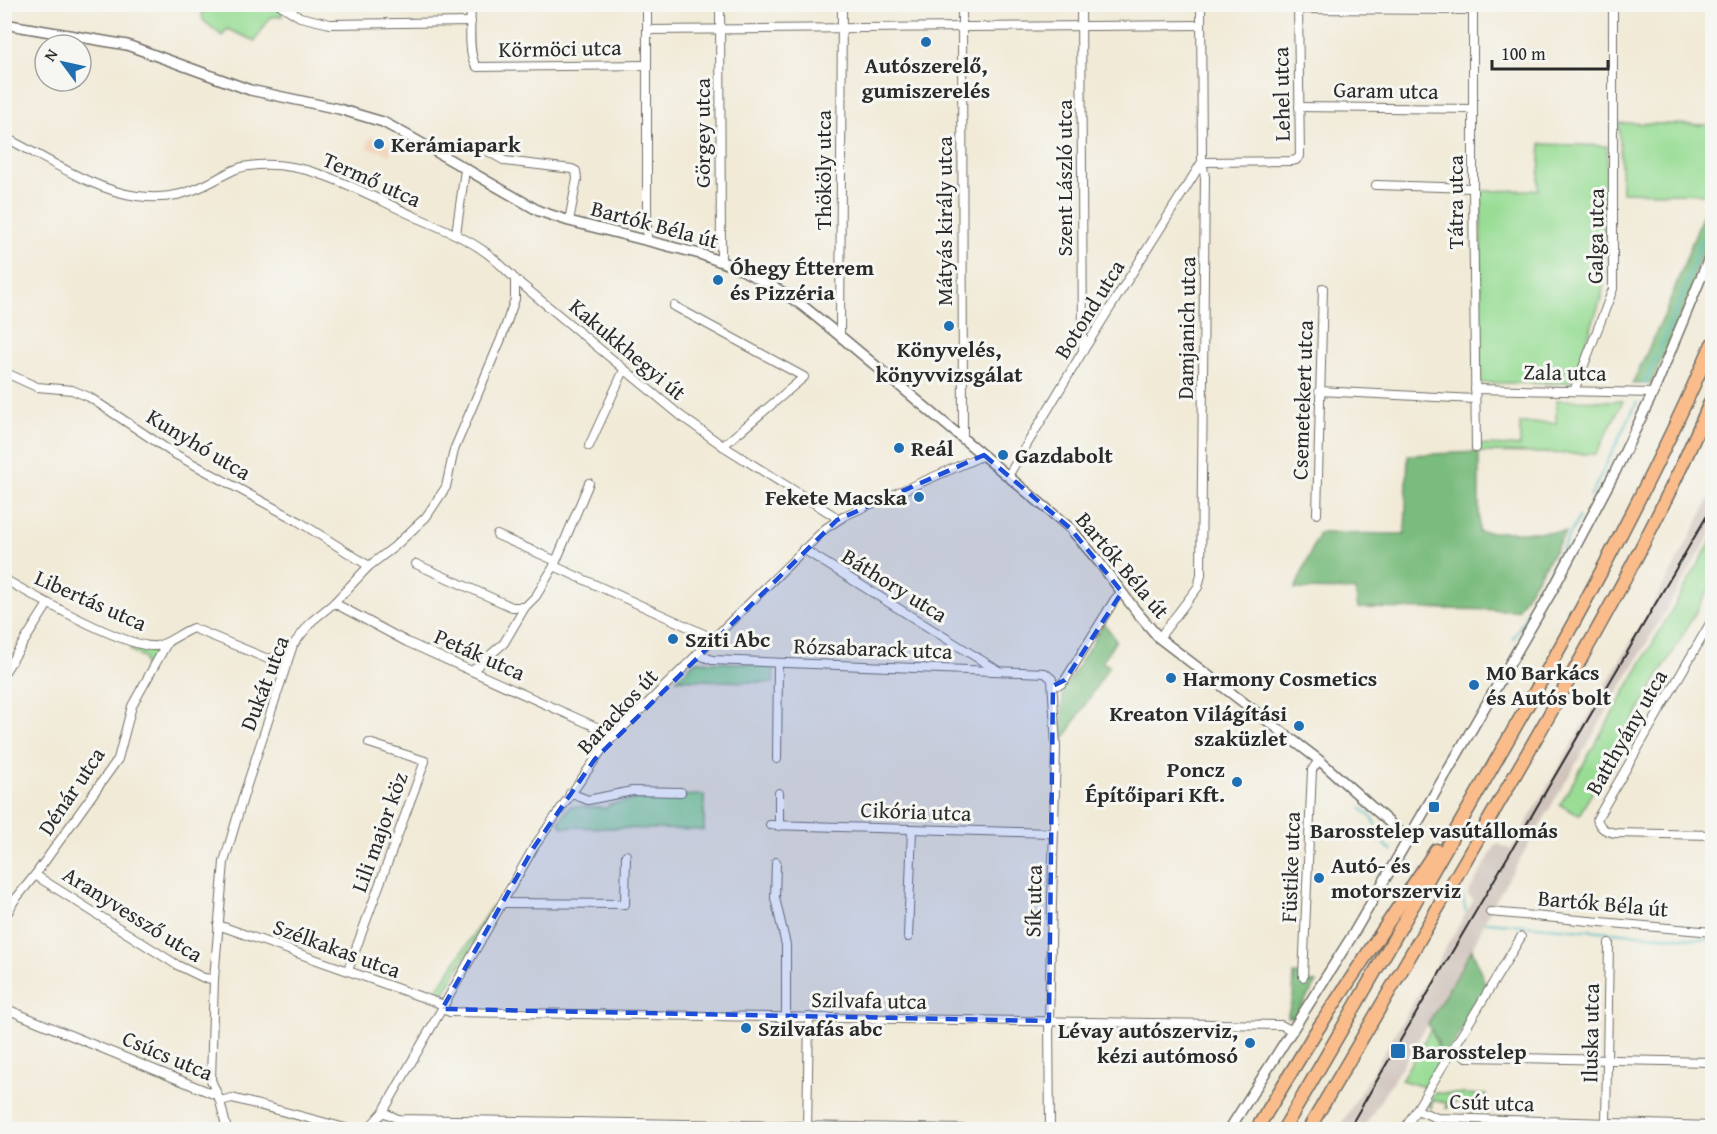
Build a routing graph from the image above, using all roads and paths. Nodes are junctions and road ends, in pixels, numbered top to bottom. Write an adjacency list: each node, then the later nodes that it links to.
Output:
1 (279, 4): 12 (street)
2 (471, 4): 12 (street)
3 (647, 4): 19 (street)
4 (720, 4): 18 (street, Görgey utca)
5 (842, 4): 17 (street, Thököly utca)
6 (962, 4): 16 (street, Mátyás király utca)
7 (1081, 4): 14 (street, Szent László utca)
8 (1201, 4): 15 (street, Damjanich utca)
9 (1613, 4): 44 (street, Galga utca)
10 (1298, 7): 11 (street); 21 (street, Lehel utca)
11 (1473, 7): 22 (street, Tátra utca)
12 (471, 22): 20 (street, Körmöci utca)
13 (4, 24): 26 (street, Bartók Béla út)
14 (1081, 24): 15 (street); 16 (street); 39 (street, Szent László utca)
15 (1201, 25): 25 (street, Damjanich utca)
16 (962, 26): 17 (street); 48 (street, Mátyás király utca)
17 (842, 28): 18 (street); 37 (street, Thököly utca)
18 (720, 29): 19 (street); 33 (street, Görgey utca)
19 (648, 30): 20 (street)
20 (647, 64): 31 (street)
21 (1299, 107): 22 (street, Garam utca); 25 (street, Lehel utca)
22 (1473, 109): 28 (street, Tátra utca)
23 (4, 137): 30 (street, Termő utca)
24 (482, 148): 29 (street)
25 (1202, 162): 39 (street, Botond utca); 68 (street, Damjanich utca)
26 (465, 170): 29 (street, Bartók Béla út); 30 (street)
27 (1376, 185): 28 (street)
28 (1473, 188): 42 (street, Tátra utca)
29 (568, 221): 31 (street, Bartók Béla út)
30 (456, 234): 34 (street, Kakukkhegyi út)
31 (647, 241): 33 (street, Bartók Béla út)
32 (1713, 251): 45 (street)
33 (721, 261): 37 (street, Bartók Béla út)
34 (515, 279): 40 (street, Kakukkhegyi út); 61 (street, Dukát utca)
35 (1323, 288): 43 (street, Csemetekert utca)
36 (674, 306): 50 (street)
37 (840, 336): 48 (street, Bartók Béla út)
38 (1713, 344): 86 (highway)
39 (1083, 351): 53 (street, Botond utca)
40 (624, 370): 49 (street); 50 (street, Kakukkhegyi út)
41 (4, 372): 61 (street, Kunyhó utca)
42 (1475, 389): 44 (street, Zala utca); 47 (street, Tátra utca)
43 (1319, 391): 47 (street); 55 (street, Csemetekert utca)
44 (1574, 391): 45 (street, Zala utca)
45 (1653, 393): 90 (street)
46 (1713, 398): 128 (highway)
47 (1475, 399): 51 (street)
48 (963, 437): 52 (street, Bartók Béla út)
49 (589, 446)
50 (723, 446): 56 (street, Kakukkhegyi út)
51 (1476, 448)
52 (984, 455): 53 (street, Bartók Béla út); 56 (street, Barackos út)
53 (1008, 476): 63 (street, Bartók Béla út)
54 (589, 483): 60 (street)
55 (1317, 514)
56 (837, 520): 58 (street, Barackos út)
57 (497, 536): 60 (street)
58 (803, 549): 69 (street, Barackos út); 75 (street, Báthory utca)
59 (416, 564): 66 (street)
60 (555, 564): 66 (street); 69 (street)
61 (369, 566): 64 (street, Dukát utca)
62 (4, 579): 65 (street, Libertás utca)
63 (1122, 592): 68 (street, Bartók Béla út); 78 (street)
64 (334, 603): 71 (street, Dukát utca); 74 (street, Peták utca)
65 (48, 604): 70 (street, Libertás utca); 76 (street)
66 (525, 607): 74 (street)
67 (1713, 620): 89 (street, Batthyány utca)
68 (1159, 638): 82 (street, Bartók Béla út)
69 (712, 640): 72 (street, Barackos út)
70 (167, 643): 71 (street, Libertás utca); 93 (street, Dénár utca)
71 (293, 645): 97 (street, Dukát utca)
72 (697, 654): 73 (street, Rózsabarack utca); 79 (street, Barackos út)
73 (778, 663): 75 (street, Rózsabarack utca); 81 (street)
74 (473, 670): 79 (street, Peták utca)
75 (998, 671): 77 (street, Rózsabarack utca)
76 (4, 673)
77 (1049, 675): 78 (street, Sík utca)
78 (1053, 686): 88 (street, Sík utca)
79 (614, 735): 84 (street, Barackos út)
80 (369, 743): 102 (street, Lili major köz)
81 (777, 759)
82 (1319, 760): 90 (street, Bartók Béla út); 103 (street, Füstike utca)
83 (681, 792): 84 (street)
84 (570, 793): 94 (street, Barackos út)
85 (779, 794): 87 (street, Cikória utca)
86 (1472, 804): 126 (highway); 127 (highway)
87 (912, 829): 88 (street, Cikória utca); 99 (street)
88 (1052, 833): 109 (street, Sík utca)
89 (1713, 835)
90 (1408, 839): 110 (street)
91 (626, 855): 94 (street)
92 (776, 862): 107 (street)
93 (35, 875): 96 (street, Dénár utca); 104 (street, Aranyvessző utca)
94 (502, 903): 105 (street, Barackos út)
95 (1490, 912): 98 (street, Bartók Béla út)
96 (4, 919)
97 (218, 925): 102 (street, Szélkakas utca); 104 (street, Dukát utca)
98 (1713, 932)
99 (908, 937)
100 (1521, 938): 111 (street)
101 (1609, 943): 112 (street, Iluska utca)
102 (348, 970): 105 (street, Szélkakas utca)
103 (1303, 977)
104 (214, 979): 114 (street, Dukát utca)
105 (443, 1007): 107 (street, Szilvafa utca); 116 (street, Barackos út)
106 (4, 1008): 114 (street, Csúcs utca)
107 (786, 1017): 108 (street, Szilvafa utca)
108 (809, 1017): 109 (street, Szilvafa utca); 119 (street)
109 (1049, 1021): 110 (street, Szilvafa utca); 124 (street, Sík utca)
110 (1293, 1031): 125 (street)
111 (1453, 1050): 112 (street); 115 (street)
112 (1607, 1060): 113 (street); 117 (street, Iluska utca)
113 (1713, 1062)
114 (218, 1098): 120 (street, Dukát utca); 121 (street, Csúcs utca)
115 (1416, 1110): 117 (street, Csút utca); 129 (street)
116 (383, 1112): 119 (street); 122 (street, Barackos út)
117 (1606, 1123): 118 (street, Csút utca)
118 (1713, 1126)
119 (807, 1128): 123 (street)
120 (227, 1130)
121 (353, 1130)
122 (367, 1130)
123 (1022, 1130)
124 (1050, 1130)
125 (1229, 1130)
126 (1256, 1130)
127 (1283, 1130)
128 (1308, 1130)
129 (1404, 1130)

